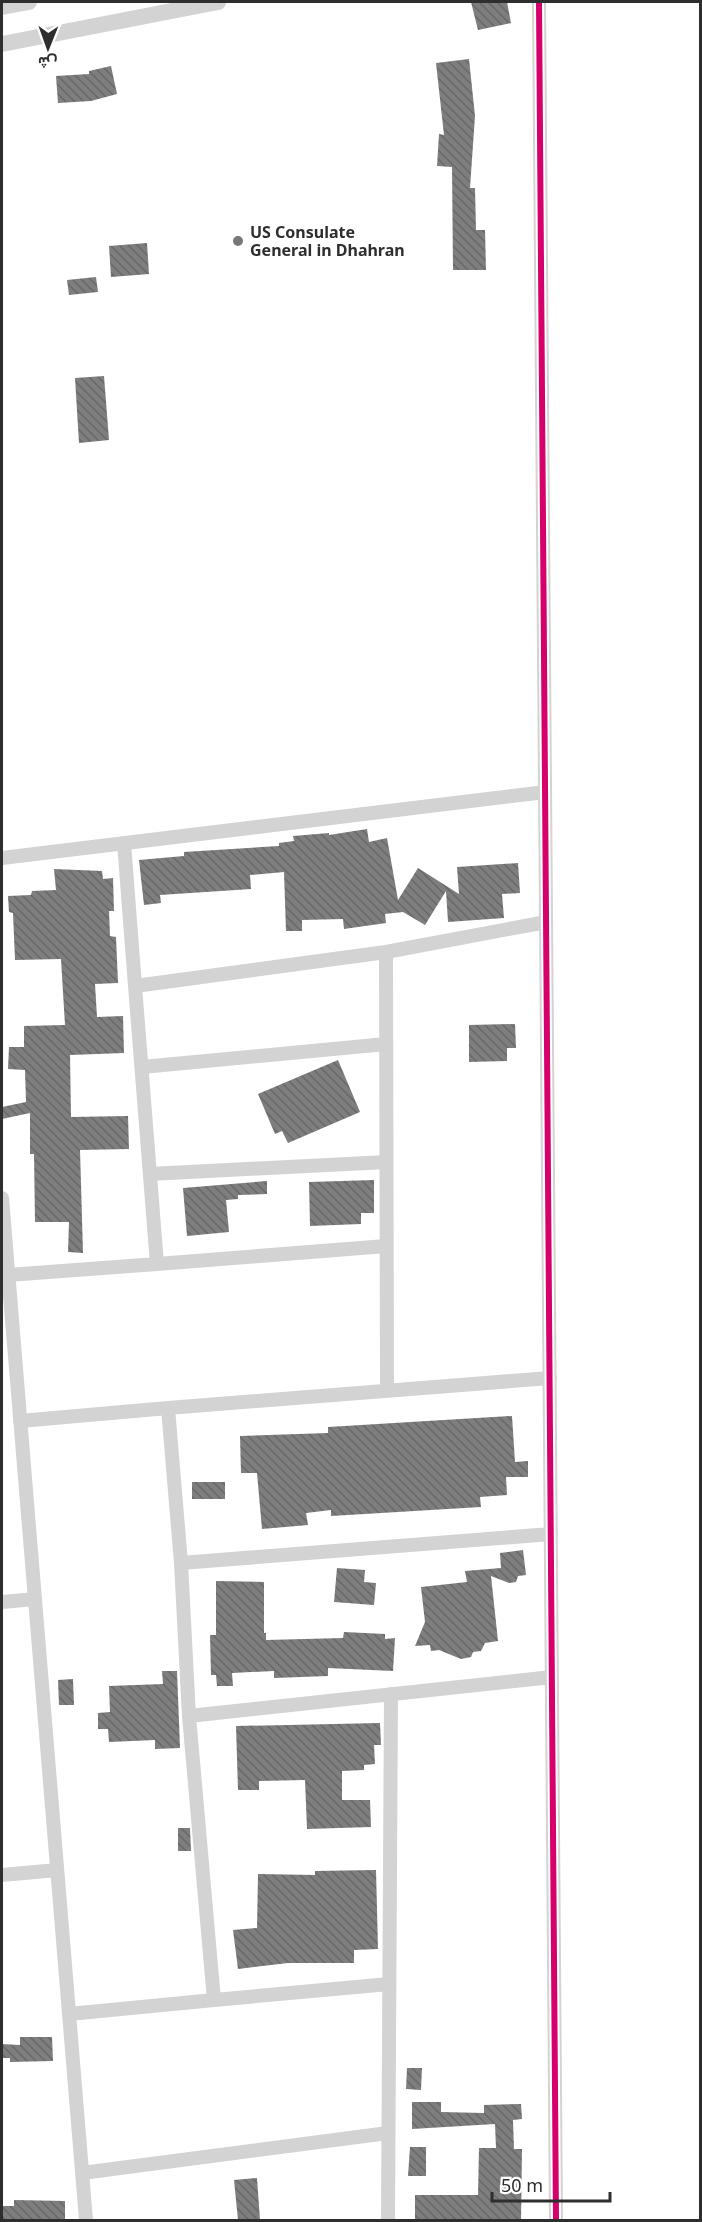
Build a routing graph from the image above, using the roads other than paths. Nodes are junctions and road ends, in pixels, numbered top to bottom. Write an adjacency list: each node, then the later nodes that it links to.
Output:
1 (29, 2): 4 (street)
2 (218, 2): 5 (street)
3 (539, 2): 6 (street)
4 (2, 7)
5 (2, 44)
6 (545, 792): 7 (street); 9 (street)
7 (124, 843): 8 (street); 11 (street)
8 (2, 858)
9 (546, 922): 10 (street); 20 (street)
10 (386, 952): 11 (street); 12 (street)
11 (135, 986): 13 (street)
12 (386, 1044): 13 (street); 14 (street)
13 (141, 1067): 15 (street)
14 (386, 1162): 15 (street); 17 (street)
15 (150, 1174): 18 (street)
16 (2, 1198): 19 (street)
17 (386, 1246): 18 (street); 21 (street)
18 (157, 1264): 19 (street)
19 (8, 1275): 23 (street)
20 (550, 1378): 21 (street); 24 (street)
21 (387, 1391): 22 (street)
22 (168, 1408): 23 (street); 25 (street)
23 (20, 1421): 26 (street)
24 (551, 1534): 25 (street); 28 (street)
25 (181, 1563): 30 (street)
26 (35, 1599): 27 (street); 31 (street)
27 (2, 1602)
28 (552, 1677): 29 (street); 40 (street)
29 (391, 1694): 30 (street); 33 (street)
30 (189, 1716): 34 (street)
31 (57, 1870): 32 (street); 35 (street)
32 (2, 1875)
33 (389, 1984): 34 (street); 36 (street)
34 (214, 2000): 35 (street)
35 (69, 2014): 37 (street)
36 (388, 2133): 37 (street); 39 (street)
37 (82, 2173): 38 (street)
38 (86, 2220)
39 (388, 2220)
40 (556, 2220)

